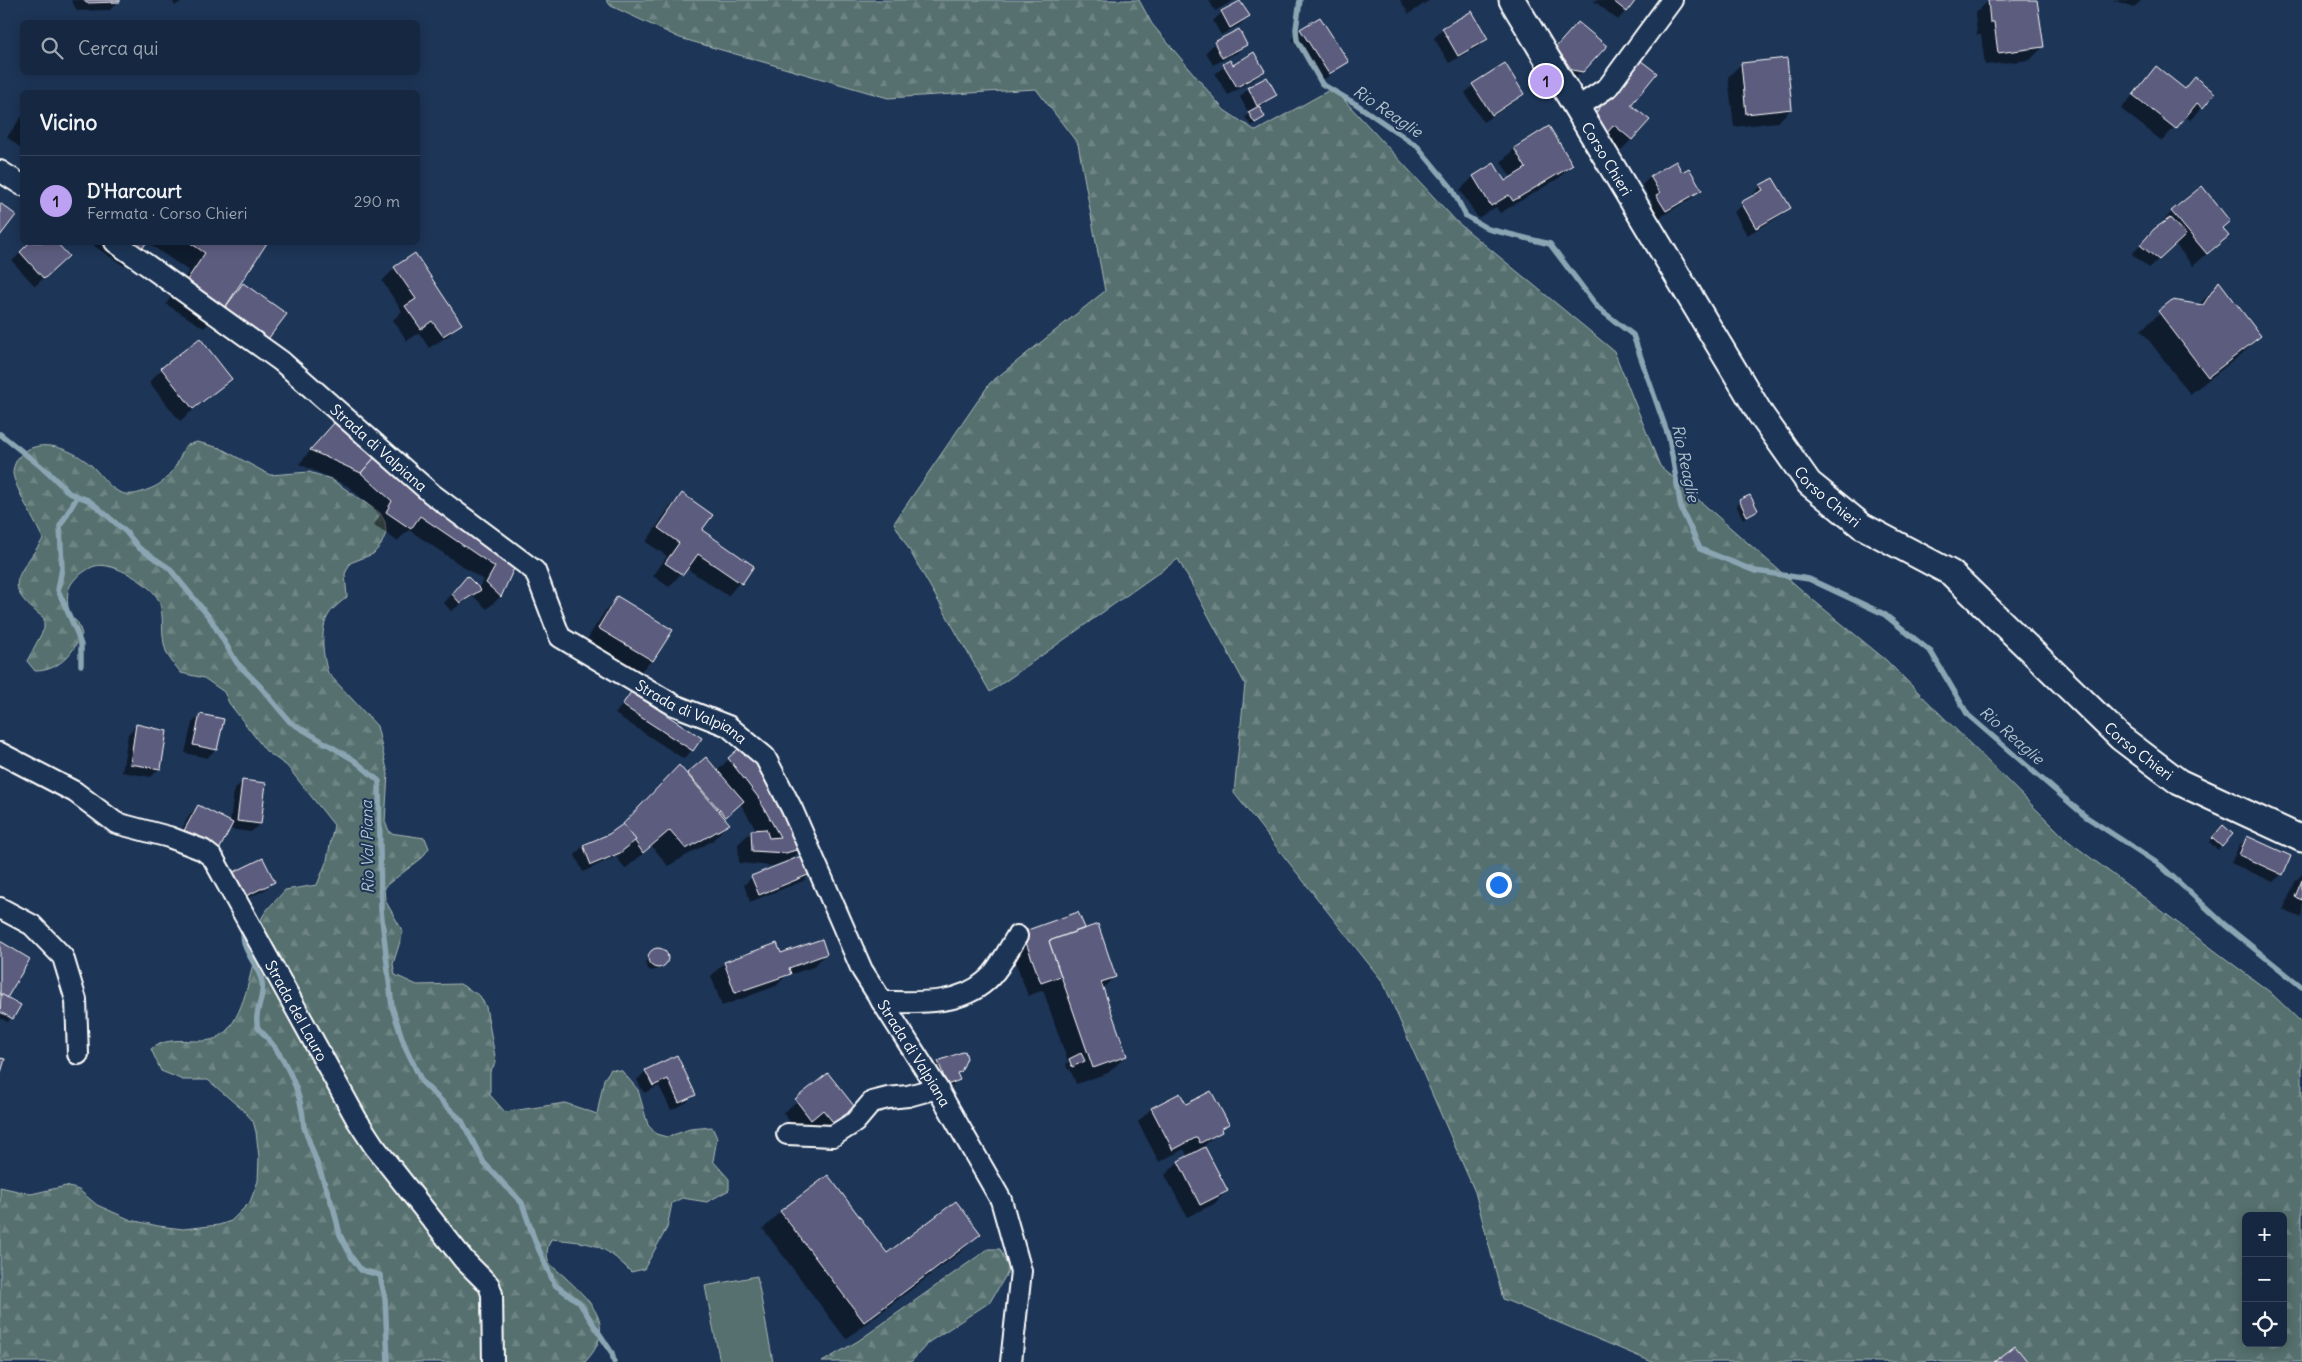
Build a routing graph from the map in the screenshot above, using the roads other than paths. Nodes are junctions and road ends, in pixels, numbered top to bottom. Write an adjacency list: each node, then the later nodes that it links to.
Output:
1 (1512, 0): 3 (main road, Corso Chieri)
2 (1672, 0): 3 (street)
3 (1577, 108): 8 (main road, Corso Chieri)
4 (0, 172): 5 (street)
5 (20, 184)
6 (119, 245): 11 (street, Strada di Valpiana)
7 (0, 753): 15 (street, Strada del Lauro)
8 (2302, 839)
9 (0, 908): 12 (street)
10 (1016, 936): 11 (street)
11 (882, 1002): 13 (street, Strada di Valpiana)
12 (78, 1054)
13 (937, 1088): 14 (street); 16 (street, Strada di Valpiana)
14 (787, 1134)
15 (493, 1362)
16 (1010, 1362)

